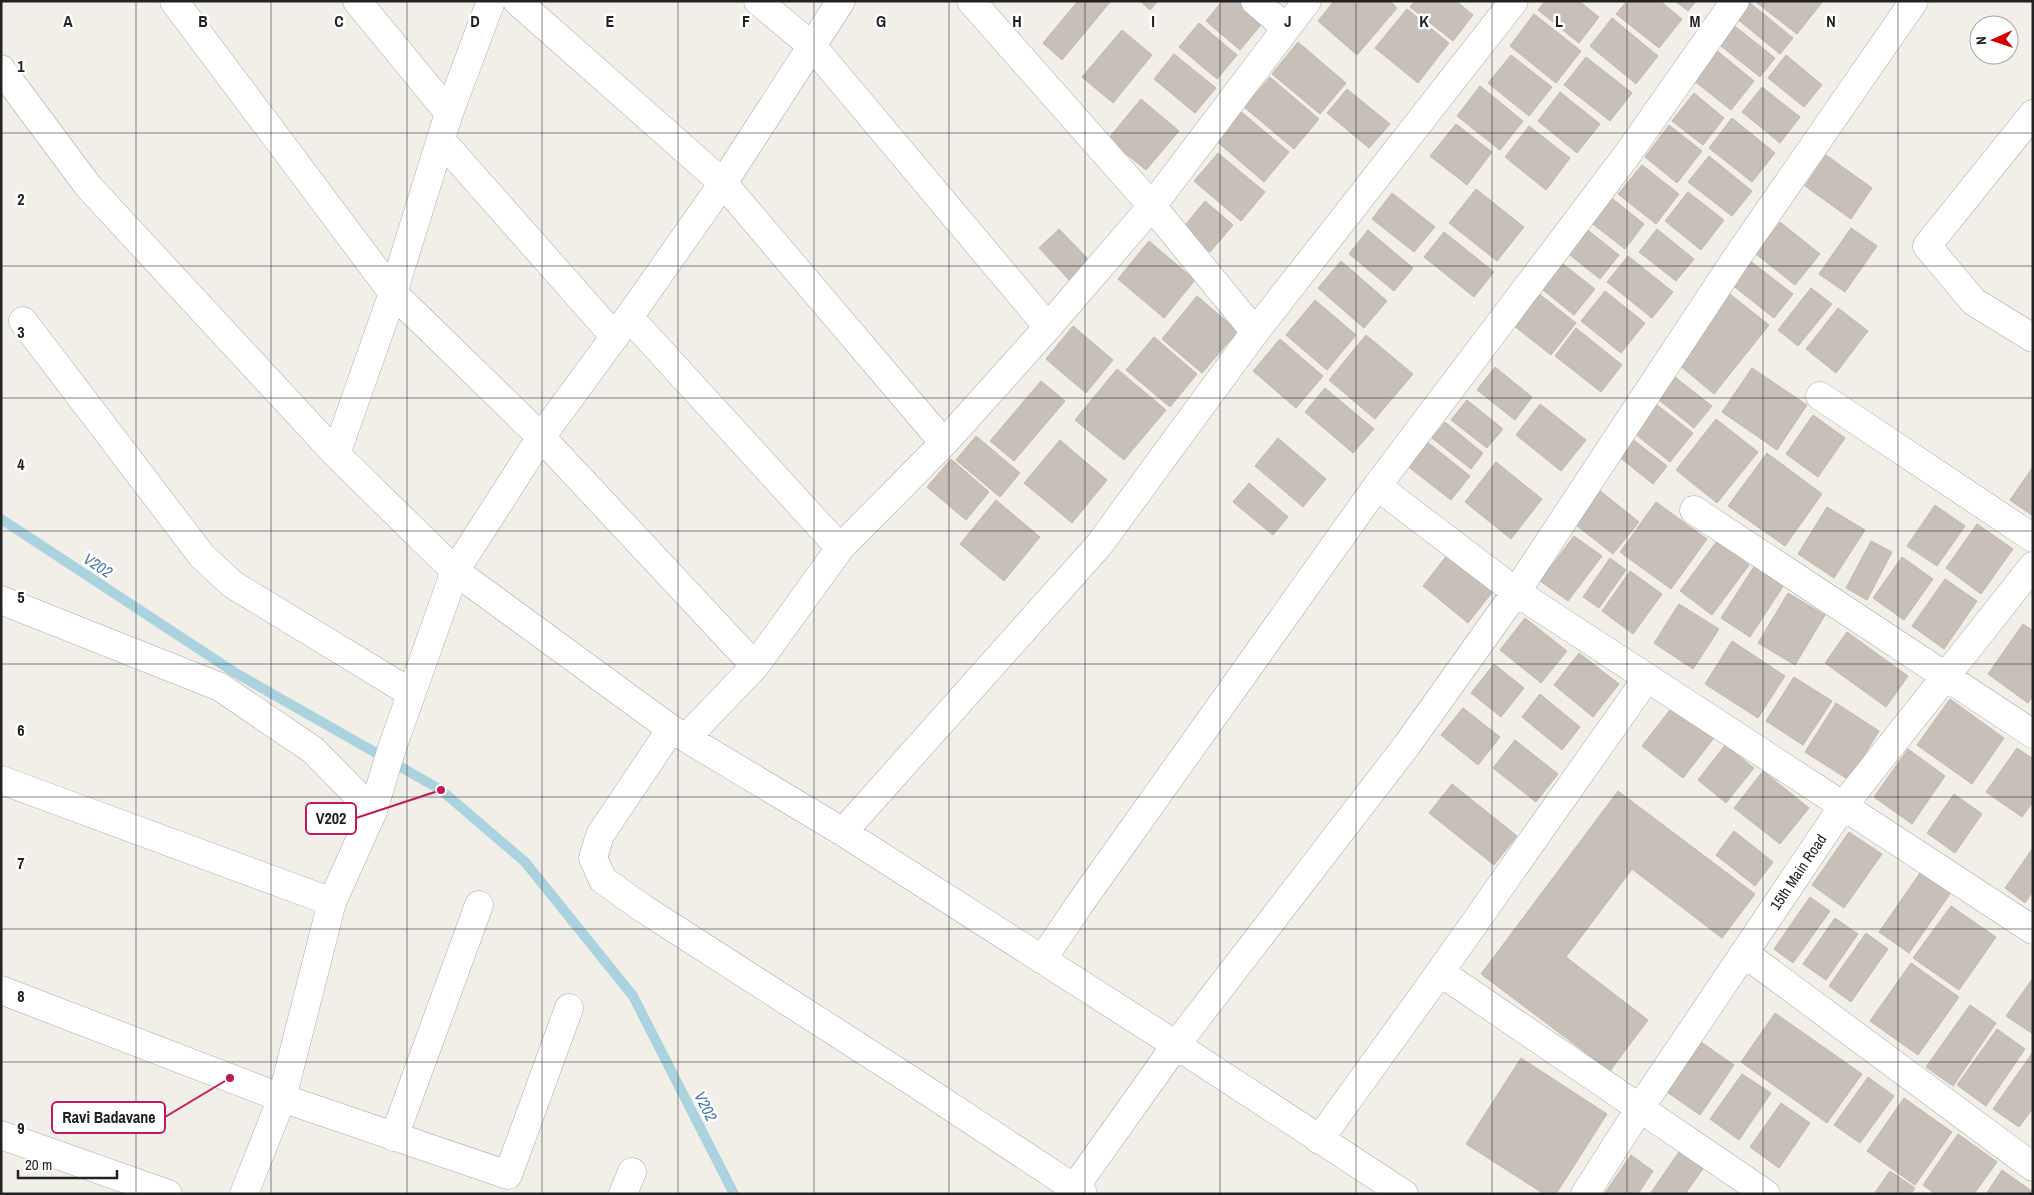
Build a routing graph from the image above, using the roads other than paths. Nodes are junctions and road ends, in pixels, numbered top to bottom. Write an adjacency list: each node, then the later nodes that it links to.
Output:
1 (174, 1): 21 (street)
2 (357, 1): 16 (street)
3 (491, 1): 16 (street)
4 (517, 1): 19 (street)
5 (758, 1): 14 (street)
6 (841, 1): 14 (street)
7 (971, 1): 20 (street)
8 (1255, 1): 13 (street)
9 (1307, 1): 13 (street)
10 (1514, 1): 25 (street)
11 (1735, 1): 31 (street)
12 (1914, 1): 37 (street)
13 (1286, 28): 20 (street)
14 (813, 47): 19 (street); 24 (street)
15 (1, 69): 30 (street)
16 (449, 113): 18 (street)
17 (2033, 114): 26 (street)
18 (441, 140): 21 (street); 23 (street)
19 (722, 184): 23 (street); 29 (street)
20 (1152, 206): 24 (street); 25 (street)
21 (393, 294): 28 (street); 30 (street)
22 (23, 321): 42 (street)
23 (622, 327): 28 (street); 34 (street)
24 (1048, 327): 29 (street)
25 (1255, 332): 48 (street)
26 (2033, 338)
27 (1820, 396): 33 (street)
28 (541, 437): 36 (street); 39 (street)
29 (944, 443): 34 (street)
30 (336, 454): 36 (street)
31 (1378, 486): 37 (street); 53 (street)
32 (1694, 510): 40 (street)
33 (2033, 538)
34 (840, 548): 39 (street)
35 (2033, 566): 40 (street, 15th Main Road)
36 (455, 571): 42 (street); 43 (street)
37 (1516, 592): 41 (street); 57 (street)
38 (1, 600): 47 (street)
39 (755, 666): 43 (street)
40 (1947, 676): 44 (street); 46 (street, 15th Main Road)
41 (1647, 678): 46 (street); 54 (street)
42 (411, 693): 47 (street)
43 (679, 733): 48 (street); 64 (street)
44 (2033, 734)
45 (1, 780): 49 (street)
46 (1843, 806): 51 (street); 52 (street, 15th Main Road)
47 (373, 811): 49 (street)
48 (844, 832): 53 (street)
49 (332, 902): 58 (street)
50 (479, 905): 61 (street)
51 (2033, 930)
52 (1744, 953): 59 (street, 15th Main Road); 63 (street)
53 (1042, 960): 57 (street)
54 (1440, 972): 59 (street); 62 (street)
55 (1, 990): 58 (street)
56 (570, 1008): 61 (street)
57 (1176, 1045): 62 (street); 64 (street)
58 (282, 1098): 61 (street); 66 (street)
59 (1640, 1108): 68 (street, 15th Main Road); 69 (street)
60 (1, 1135): 65 (street)
61 (394, 1137)
62 (1319, 1140): 67 (street)
63 (2033, 1167)
64 (1076, 1192)
65 (168, 1194)
66 (244, 1194)
67 (1404, 1194)
68 (1585, 1194)
69 (1766, 1194)

